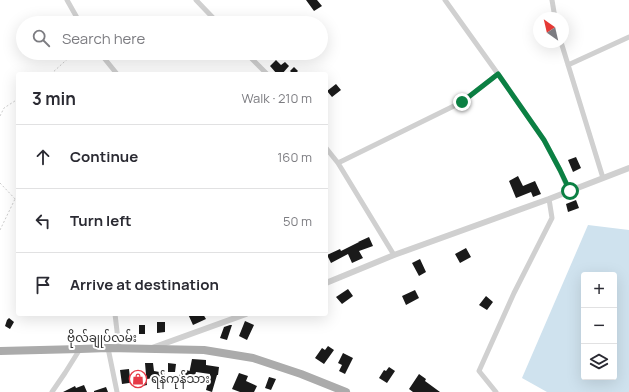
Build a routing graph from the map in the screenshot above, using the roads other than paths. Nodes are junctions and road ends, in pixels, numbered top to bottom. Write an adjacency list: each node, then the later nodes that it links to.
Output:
1 (67, 0): 6 (street)
2 (196, 0): 7 (street)
3 (445, 0): 15 (street)
4 (552, 0): 5 (street)
5 (554, 12)
6 (76, 16)
7 (211, 16)
8 (629, 37): 12 (street)
9 (563, 48): 12 (street)
10 (105, 60): 13 (street)
11 (253, 60): 14 (street)
12 (568, 65): 19 (street)
13 (114, 72)
14 (265, 72)
15 (498, 74): 17 (street); 20 (street)
16 (328, 150): 17 (street)
17 (338, 163): 22 (street)
18 (629, 168): 19 (street)
19 (603, 178): 20 (street)
20 (570, 191): 21 (street)
21 (549, 199): 22 (street); 34 (street)
22 (394, 255): 23 (street)
23 (328, 282)
24 (114, 316): 27 (street)
25 (240, 316): 29 (street)
26 (108, 348): 27 (main road, ဗိုလ်ချုပ်လမ်း); 28 (main road, ဗိုလ်ချုပ်လမ်း); 32 (street)
27 (119, 348): 29 (main road, ဗိုလ်ချုပ်လမ်း)
28 (80, 349): 30 (main road, ဗိုလ်ချုပ်လမ်း); 31 (street)
29 (147, 350): 33 (main road, ဗိုလ်ချုပ်လမ်း)
30 (0, 351)
31 (52, 392)
32 (117, 392)
33 (346, 392)
34 (496, 392)

